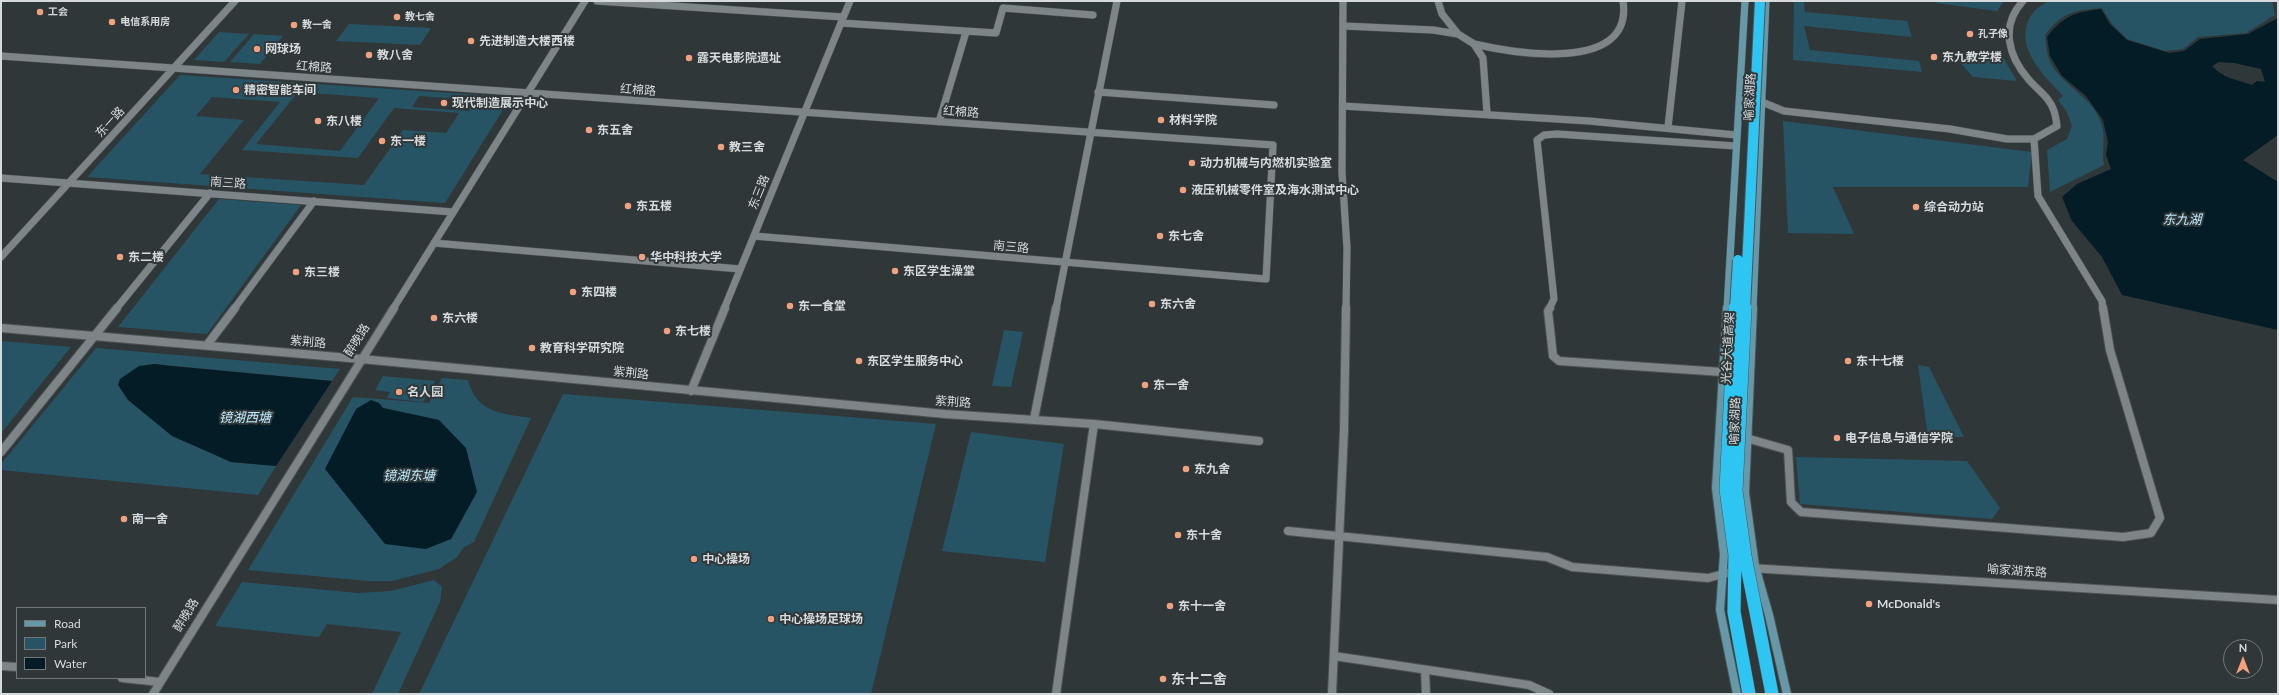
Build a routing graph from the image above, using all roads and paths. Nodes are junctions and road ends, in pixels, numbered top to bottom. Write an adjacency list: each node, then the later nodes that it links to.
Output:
1 (235, 1): 22 (street, 东一路)
2 (585, 1): 24 (street, 醉晚路)
3 (597, 1): 16 (street)
4 (850, 1): 16 (street, 东三路)
5 (1117, 1): 23 (street)
6 (1343, 1): 17 (street)
7 (1438, 1): 19 (street)
8 (1623, 1): 20 (street)
9 (1682, 1): 31 (street)
10 (1745, 1): 33 (main road, 喻家湖路)
11 (1753, 1): 75 (highway, 光谷大道高架, bridge)
12 (1760, 1): 76 (highway, 光谷大道高架, bridge)
13 (1766, 1): 25 (main road, 喻家湖路)
14 (2023, 1): 34 (street)
15 (1092, 15): 18 (street)
16 (842, 20): 18 (street); 28 (street, 东三路)
17 (1344, 26): 19 (street); 27 (street)
18 (966, 32): 30 (street)
19 (1458, 34): 20 (street)
20 (1474, 44): 29 (street)
21 (1, 56): 22 (street, 红棉路)
22 (174, 68): 24 (street, 红棉路); 37 (street, 东一路)
23 (1098, 92): 26 (street); 32 (street)
24 (528, 93): 28 (street, 红棉路); 40 (street, 醉晚路)
25 (1762, 102): 34 (street); 55 (main road, 喻家湖路)
26 (1274, 105)
27 (1343, 106): 29 (street); 59 (street)
28 (804, 113): 30 (street, 红棉路); 41 (street, 东三路)
29 (1488, 113): 31 (street)
30 (939, 122): 32 (street, 红棉路)
31 (1668, 127): 33 (street)
32 (1090, 132): 44 (street); 46 (street, 红棉路)
33 (1736, 135): 35 (main road, 喻家湖路)
34 (2034, 139): 55 (street)
35 (1736, 146): 51 (main road, 喻家湖路); 51 (street)
36 (1, 178): 37 (street, 南三路)
37 (69, 183): 38 (street, 南三路); 43 (street, 东一路)
38 (210, 193): 39 (street, 南三路); 48 (street)
39 (314, 201): 40 (street, 南三路); 49 (street)
40 (453, 212): 42 (street, 醉晚路)
41 (754, 236): 44 (street, 南三路); 45 (street, 东三路)
42 (434, 242): 45 (street); 50 (street, 醉晚路)
43 (1, 257)
44 (1066, 264): 46 (street, 南三路); 53 (street)
45 (740, 269): 52 (street, 东三路)
46 (1266, 280)
47 (1, 328): 48 (street, 紫荆路)
48 (96, 336): 49 (street, 紫荆路); 57 (street)
49 (207, 346): 50 (street, 紫荆路)
50 (361, 358): 52 (street, 紫荆路); 68 (street, 醉晚路)
51 (1722, 372): 61 (main road, 喻家湖路)
52 (691, 391): 53 (street, 紫荆路)
53 (1034, 419): 54 (street, 紫荆路)
54 (1094, 424): 56 (street, 紫荆路); 70 (street)
55 (1746, 438): 60 (main road, 喻家湖路)
56 (1259, 441)
57 (1, 452)
58 (1288, 531): 59 (street, 喻家湖东路)
59 (1340, 536): 61 (street, 喻家湖东路); 63 (street)
60 (1755, 566): 61 (street, 喻家湖东路); 62 (street, 喻家湖东路); 77 (main road, 喻家湖路)
61 (1723, 574): 74 (main road, 喻家湖路)
62 (2278, 600)
63 (1334, 656): 66 (street); 71 (street)
64 (1, 666): 65 (street)
65 (16, 667)
66 (1425, 670): 72 (street); 73 (street)
67 (132, 679): 68 (street)
68 (160, 682): 69 (street, 醉晚路)
69 (153, 694)
70 (1056, 694)
71 (1332, 694)
72 (1426, 694)
73 (1549, 694)
74 (1737, 694)
75 (1749, 694)
76 (1772, 694)
77 (1787, 694)

